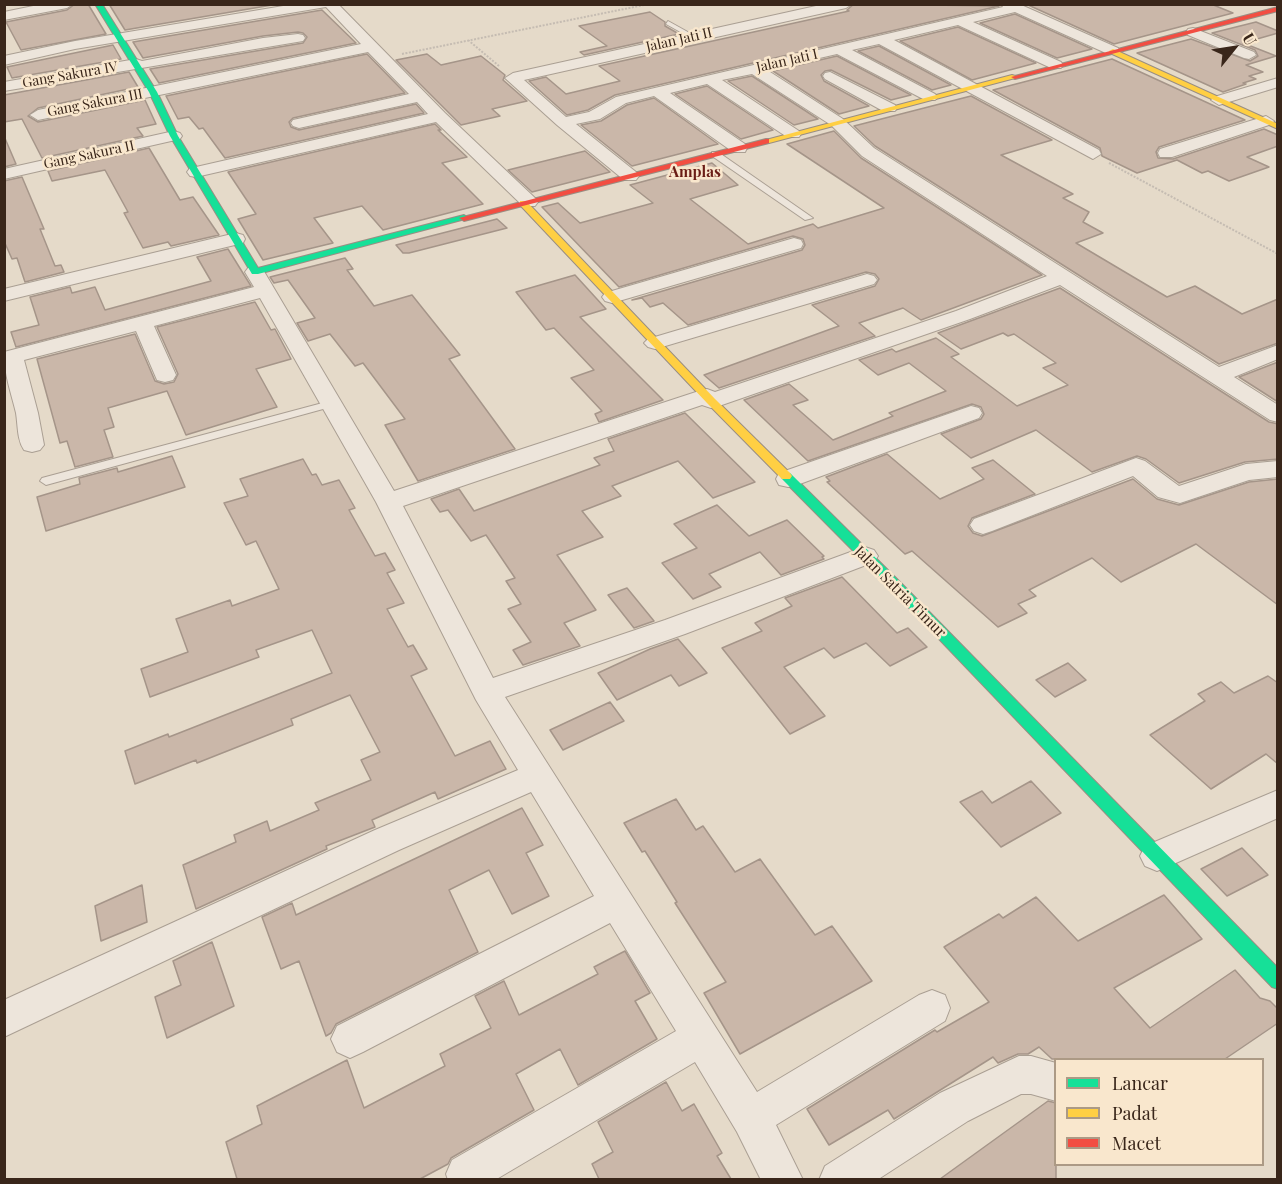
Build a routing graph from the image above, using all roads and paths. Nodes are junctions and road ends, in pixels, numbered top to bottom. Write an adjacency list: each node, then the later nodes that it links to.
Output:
1 (67, 4): 9 (street)
2 (98, 4): 14 (street)
3 (322, 4): 14 (street)
4 (330, 4): 20 (street)
5 (650, 4): 17 (path)
6 (846, 4): 13 (street, Jalan Jati II)
7 (1011, 6): 10 (street, Jalan Jati I); 19 (street)
8 (1278, 9): 12 (street)
9 (4, 16)
10 (960, 21): 16 (street, Jalan Jati I); 24 (street)
11 (668, 23): 13 (lane)
12 (1193, 32): 19 (street); 21 (street)
13 (693, 37): 27 (street, Jalan Jati II)
14 (119, 38): 22 (street); 23 (street)
15 (298, 38): 23 (street, Gang Sakura IV)
16 (880, 39): 18 (street, Jalan Jati I); 31 (street)
17 (467, 40): 20 (path); 27 (path)
18 (839, 49): 25 (street, Jalan Jati I); 35 (street)
19 (1113, 51): 24 (street); 36 (street)
20 (376, 53): 33 (street, Gang Sakura III); 34 (street)
21 (1249, 55)
22 (4, 61)
23 (137, 65): 30 (street, Gang Sakura IV); 33 (street)
24 (1056, 66): 31 (street)
25 (755, 69): 28 (street, Jalan Jati I); 41 (street)
26 (830, 76): 37 (street)
27 (513, 78): 40 (street)
28 (710, 79): 32 (street, Jalan Jati I); 44 (street)
29 (1278, 82): 36 (street)
30 (4, 87)
31 (972, 87): 35 (street); 49 (street)
32 (657, 91): 40 (street, Jalan Jati I); 46 (street)
33 (153, 92): 38 (street, Gang Sakura III); 45 (street)
34 (419, 97): 39 (street); 42 (street)
35 (930, 97): 37 (street)
36 (1220, 100): 43 (street)
37 (888, 108): 41 (street)
38 (38, 115)
39 (439, 116): 50 (street); 53 (street)
40 (563, 122): 52 (street)
41 (837, 122): 44 (street); 58 (street)
42 (299, 123)
43 (1272, 124): 47 (street)
44 (793, 134): 46 (street)
45 (174, 136): 50 (street); 51 (street, Gang Sakura II)
46 (739, 148): 48 (street)
47 (1166, 153)
48 (715, 154): 52 (street); 54 (lane)
49 (1093, 154): 57 (path)
50 (196, 172): 55 (street)
51 (4, 174)
52 (630, 176): 53 (street)
53 (526, 203): 60 (street); 62 (street, Jalan Satria Timur)
54 (808, 218)
55 (236, 239): 60 (street); 61 (street)
56 (794, 244): 62 (street)
57 (1278, 254)
58 (1062, 277): 68 (street); 69 (street)
59 (867, 280): 64 (street)
60 (260, 281): 63 (street); 70 (street)
61 (7, 289)
62 (612, 297): 64 (street, Jalan Satria Timur)
63 (142, 321): 66 (street); 67 (street)
64 (655, 343): 69 (street, Jalan Satria Timur)
65 (1278, 351): 68 (street)
66 (8, 358): 71 (street)
67 (165, 375)
68 (1217, 376): 73 (street)
69 (709, 399): 77 (street, Jalan Satria Timur); 79 (street)
70 (330, 404): 78 (lane); 79 (street)
71 (27, 413): 74 (street); 75 (street)
72 (971, 413): 77 (street)
73 (1278, 416)
74 (4, 419)
75 (32, 445)
76 (1278, 469): 80 (street)
77 (788, 479): 81 (street, Jalan Satria Timur)
78 (46, 481)
79 (388, 502): 82 (street)
80 (983, 525)
81 (865, 556): 82 (street); 85 (street, Jalan Satria Timur)
82 (486, 692): 83 (street)
83 (538, 775): 86 (street); 89 (street)
84 (1278, 802): 85 (street)
85 (1157, 856): 87 (street, Jalan Satria Timur)
86 (617, 902): 90 (street); 91 (street)
87 (1278, 981)
88 (932, 1008): 93 (street)
89 (4, 1019)
90 (701, 1038): 93 (street); 94 (street)
91 (350, 1039)
92 (1054, 1081): 96 (street)
93 (751, 1118): 95 (street)
94 (466, 1174)
95 (783, 1179)
96 (838, 1179)

